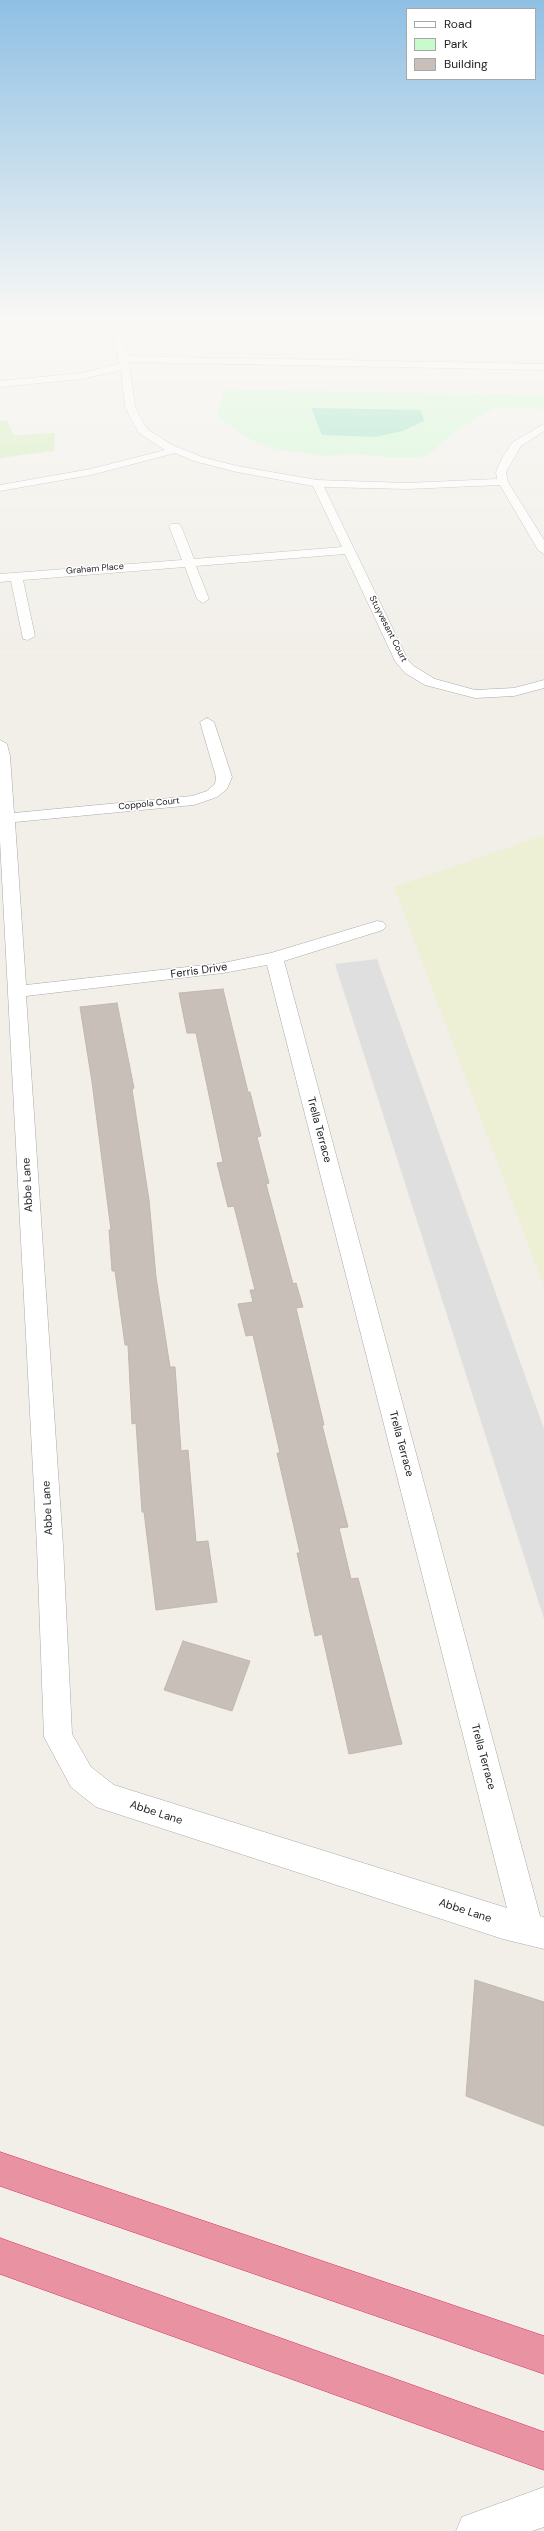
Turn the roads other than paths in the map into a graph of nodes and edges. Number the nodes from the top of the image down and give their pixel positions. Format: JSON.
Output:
{"nodes":[{"id":1,"x":157,"y":439,"type":"edge"},
{"id":2,"x":525,"y":439,"type":"edge"},
{"id":3,"x":176,"y":450,"type":"junction"},
{"id":4,"x":317,"y":482,"type":"junction"},
{"id":5,"x":503,"y":482,"type":"junction"},
{"id":6,"x":0,"y":488,"type":"edge"},
{"id":7,"x":175,"y":526,"type":"dead end"},
{"id":8,"x":348,"y":550,"type":"junction"},
{"id":9,"x":544,"y":550,"type":"edge"},
{"id":10,"x":190,"y":562,"type":"junction"},
{"id":11,"x":16,"y":575,"type":"junction"},
{"id":12,"x":0,"y":578,"type":"edge"},
{"id":13,"x":203,"y":599,"type":"dead end"},
{"id":14,"x":28,"y":636,"type":"dead end"},
{"id":15,"x":544,"y":684,"type":"edge"},
{"id":16,"x":207,"y":722,"type":"dead end"},
{"id":17,"x":0,"y":744,"type":"edge"},
{"id":18,"x":6,"y":818,"type":"junction"},
{"id":19,"x":377,"y":926,"type":"dead end"},
{"id":20,"x":274,"y":958,"type":"junction"},
{"id":21,"x":17,"y":992,"type":"junction"},
{"id":22,"x":536,"y":1931,"type":"edge"},
{"id":23,"x":0,"y":2169,"type":"edge"},
{"id":24,"x":0,"y":2256,"type":"edge"},
{"id":25,"x":544,"y":2355,"type":"edge"},
{"id":26,"x":544,"y":2451,"type":"edge"},
{"id":27,"x":536,"y":2510,"type":"edge"},
{"id":28,"x":476,"y":2531,"type":"edge"}],
"edges":[{"from":1,"to":3,"type":"street"},
{"from":2,"to":5,"type":"street"},
{"from":3,"to":4,"type":"street"},
{"from":3,"to":6,"type":"street"},
{"from":4,"to":5,"type":"street"},
{"from":4,"to":8,"type":"street","name":"Stuyvesant Court"},
{"from":5,"to":9,"type":"street"},
{"from":7,"to":10,"type":"street"},
{"from":8,"to":10,"type":"street","name":"Graham Place"},
{"from":8,"to":15,"type":"street","name":"Stuyvesant Court"},
{"from":10,"to":11,"type":"street","name":"Graham Place"},
{"from":10,"to":13,"type":"street"},
{"from":11,"to":12,"type":"street","name":"Graham Place"},
{"from":11,"to":14,"type":"street"},
{"from":16,"to":18,"type":"street","name":"Coppola Court"},
{"from":17,"to":18,"type":"street","name":"Abbe Lane"},
{"from":18,"to":21,"type":"street","name":"Abbe Lane"},
{"from":19,"to":20,"type":"street","name":"Ferris Drive"},
{"from":20,"to":21,"type":"street","name":"Ferris Drive"},
{"from":20,"to":22,"type":"street","name":"Trella Terrace"},
{"from":21,"to":22,"type":"street","name":"Abbe Lane"},
{"from":23,"to":25,"type":"highway"},
{"from":24,"to":26,"type":"highway"},
{"from":27,"to":28,"type":"street"}]}
